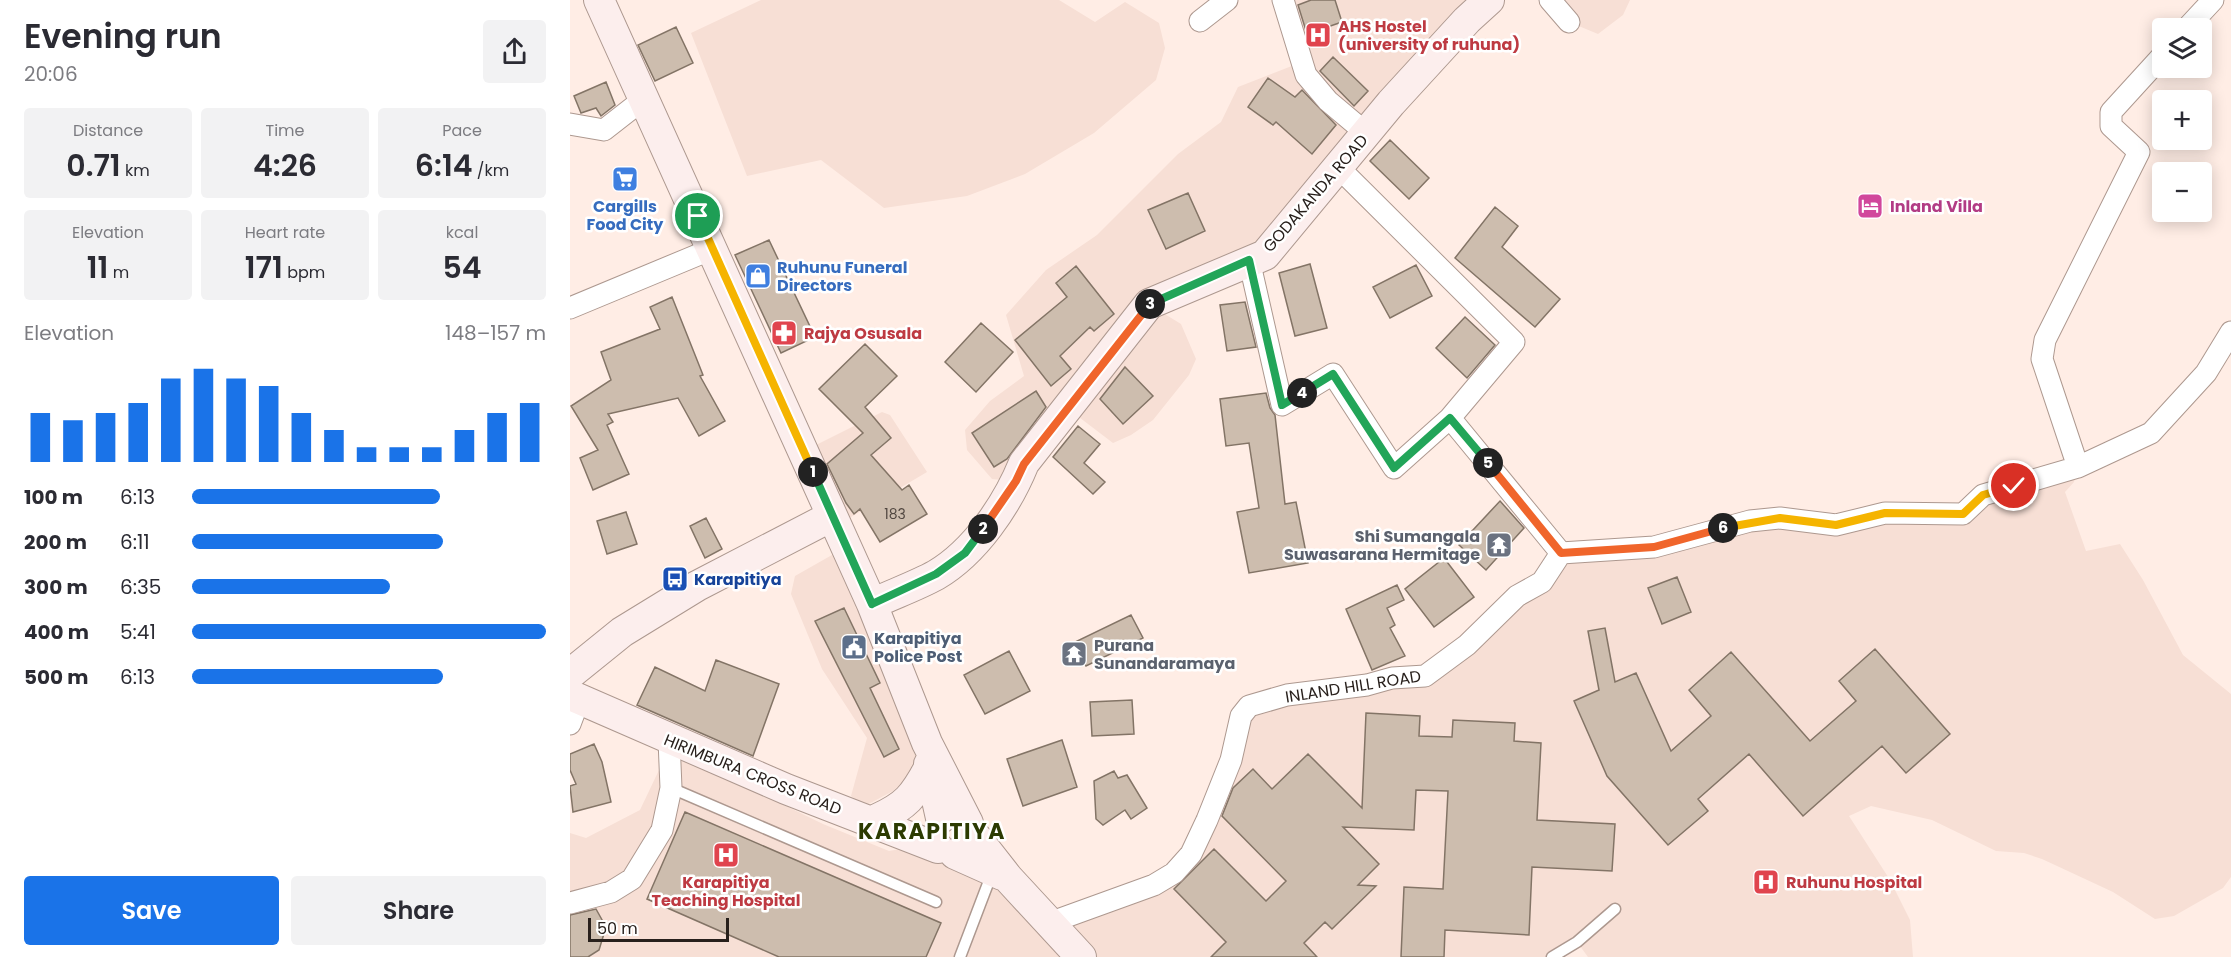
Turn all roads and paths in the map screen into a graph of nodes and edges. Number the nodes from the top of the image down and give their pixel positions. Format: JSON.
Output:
{"nodes":[{"id":1,"x":599,"y":0,"type":"edge"},
{"id":2,"x":1227,"y":0,"type":"edge"},
{"id":3,"x":1283,"y":0,"type":"edge"},
{"id":4,"x":1489,"y":0,"type":"edge"},
{"id":5,"x":1550,"y":0,"type":"edge"},
{"id":6,"x":2213,"y":0,"type":"edge"},
{"id":7,"x":2196,"y":18,"type":"edge"},
{"id":8,"x":1200,"y":21,"type":"dead end"},
{"id":9,"x":1569,"y":22,"type":"dead end"},
{"id":10,"x":2152,"y":67,"type":"edge"},
{"id":11,"x":645,"y":98,"type":"junction"},
{"id":12,"x":570,"y":124,"type":"edge"},
{"id":13,"x":1366,"y":134,"type":"junction"},
{"id":14,"x":1339,"y":168,"type":"junction"},
{"id":15,"x":712,"y":249,"type":"junction"},
{"id":16,"x":1249,"y":260,"type":"junction"},
{"id":17,"x":570,"y":308,"type":"edge"},
{"id":18,"x":2231,"y":332,"type":"edge"},
{"id":19,"x":1450,"y":418,"type":"junction"},
{"id":20,"x":2078,"y":467,"type":"junction"},
{"id":21,"x":832,"y":516,"type":"junction"},
{"id":22,"x":1561,"y":553,"type":"junction"},
{"id":23,"x":872,"y":604,"type":"junction"},
{"id":24,"x":572,"y":698,"type":"edge"},
{"id":25,"x":669,"y":740,"type":"junction"},
{"id":26,"x":928,"y":756,"type":"junction"},
{"id":27,"x":671,"y":788,"type":"junction"},
{"id":28,"x":869,"y":819,"type":"junction"},
{"id":29,"x":952,"y":833,"type":"junction"},
{"id":30,"x":1000,"y":874,"type":"junction"},
{"id":31,"x":936,"y":902,"type":"dead end"},
{"id":32,"x":570,"y":903,"type":"edge"},
{"id":33,"x":1615,"y":909,"type":"dead end"},
{"id":34,"x":1049,"y":923,"type":"junction"},
{"id":35,"x":960,"y":957,"type":"edge"},
{"id":36,"x":1081,"y":957,"type":"edge"},
{"id":37,"x":1552,"y":957,"type":"edge"}],
"edges":[{"from":1,"to":11,"type":"main road"},
{"from":2,"to":8,"type":"street"},
{"from":3,"to":13,"type":"street"},
{"from":4,"to":13,"type":"main road","name":"GODAKANDA ROAD"},
{"from":5,"to":9,"type":"street"},
{"from":6,"to":7,"type":"street"},
{"from":10,"to":20,"type":"street"},
{"from":11,"to":12,"type":"street"},
{"from":11,"to":15,"type":"main road"},
{"from":13,"to":14,"type":"main road","name":"GODAKANDA ROAD"},
{"from":14,"to":16,"type":"main road","name":"GODAKANDA ROAD"},
{"from":14,"to":19,"type":"street"},
{"from":15,"to":17,"type":"street"},
{"from":15,"to":21,"type":"main road"},
{"from":16,"to":19,"type":"street"},
{"from":16,"to":23,"type":"main road","name":"GODAKANDA ROAD"},
{"from":18,"to":20,"type":"street"},
{"from":19,"to":22,"type":"street"},
{"from":20,"to":22,"type":"street"},
{"from":21,"to":23,"type":"main road"},
{"from":21,"to":24,"type":"main road"},
{"from":22,"to":34,"type":"street","name":"INLAND HILL ROAD"},
{"from":23,"to":26,"type":"main road"},
{"from":24,"to":25,"type":"main road","name":"HIRIMBURA CROSS ROAD"},
{"from":25,"to":27,"type":"street"},
{"from":25,"to":28,"type":"main road","name":"HIRIMBURA CROSS ROAD"},
{"from":26,"to":28,"type":"main road"},
{"from":26,"to":29,"type":"main road"},
{"from":27,"to":31,"type":"lane"},
{"from":27,"to":32,"type":"street"},
{"from":28,"to":29,"type":"main road"},
{"from":29,"to":30,"type":"main road"},
{"from":30,"to":34,"type":"main road"},
{"from":30,"to":35,"type":"lane"},
{"from":33,"to":37,"type":"lane"},
{"from":34,"to":36,"type":"main road"}]}
